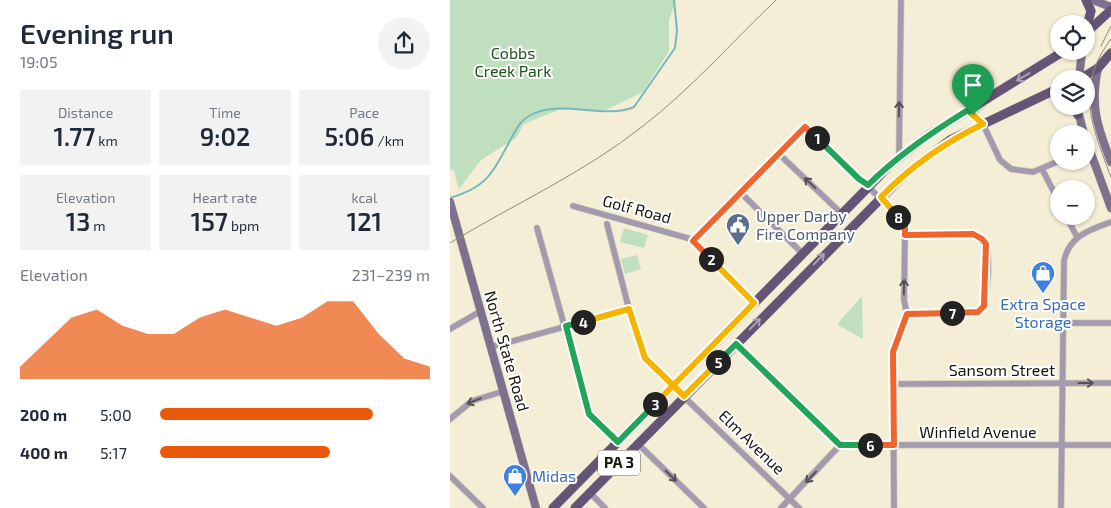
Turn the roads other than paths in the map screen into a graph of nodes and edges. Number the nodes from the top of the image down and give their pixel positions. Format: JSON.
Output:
{"nodes":[{"id":1,"x":900,"y":0,"type":"edge"},
{"id":2,"x":1086,"y":0,"type":"edge"},
{"id":3,"x":1093,"y":0,"type":"edge"},
{"id":4,"x":1111,"y":8,"type":"edge"},
{"id":5,"x":1090,"y":15,"type":"edge"},
{"id":6,"x":1095,"y":23,"type":"edge"},
{"id":7,"x":1111,"y":53,"type":"edge"},
{"id":8,"x":1050,"y":60,"type":"edge"},
{"id":9,"x":1098,"y":68,"type":"junction"},
{"id":10,"x":1095,"y":70,"type":"edge"},
{"id":11,"x":1049,"y":94,"type":"edge"},
{"id":12,"x":968,"y":110,"type":"junction"},
{"id":13,"x":983,"y":124,"type":"junction"},
{"id":14,"x":779,"y":154,"type":"junction"},
{"id":15,"x":898,"y":157,"type":"junction"},
{"id":16,"x":1111,"y":162,"type":"edge"},
{"id":17,"x":1050,"y":165,"type":"edge"},
{"id":18,"x":1095,"y":166,"type":"edge"},
{"id":19,"x":1042,"y":169,"type":"junction"},
{"id":20,"x":868,"y":185,"type":"junction"},
{"id":21,"x":1050,"y":185,"type":"edge"},
{"id":22,"x":740,"y":193,"type":"junction"},
{"id":23,"x":881,"y":197,"type":"junction"},
{"id":24,"x":451,"y":205,"type":"edge"},
{"id":25,"x":573,"y":206,"type":"dead end"},
{"id":26,"x":1111,"y":208,"type":"edge"},
{"id":27,"x":842,"y":213,"type":"junction"},
{"id":28,"x":1111,"y":222,"type":"edge"},
{"id":29,"x":607,"y":224,"type":"dead end"},
{"id":30,"x":1071,"y":225,"type":"edge"},
{"id":31,"x":537,"y":228,"type":"dead end"},
{"id":32,"x":905,"y":235,"type":"junction"},
{"id":33,"x":1077,"y":237,"type":"junction"},
{"id":34,"x":693,"y":241,"type":"junction"},
{"id":35,"x":802,"y":253,"type":"junction"},
{"id":36,"x":774,"y":282,"type":"junction"},
{"id":37,"x":785,"y":294,"type":"junction"},
{"id":38,"x":754,"y":303,"type":"junction"},
{"id":39,"x":629,"y":309,"type":"junction"},
{"id":40,"x":481,"y":311,"type":"junction"},
{"id":41,"x":907,"y":314,"type":"junction"},
{"id":42,"x":1063,"y":323,"type":"junction"},
{"id":43,"x":1111,"y":323,"type":"edge"},
{"id":44,"x":566,"y":326,"type":"junction"},
{"id":45,"x":450,"y":329,"type":"edge"},
{"id":46,"x":736,"y":344,"type":"junction"},
{"id":47,"x":491,"y":347,"type":"junction"},
{"id":48,"x":1061,"y":383,"type":"junction"},
{"id":49,"x":1111,"y":383,"type":"edge"},
{"id":50,"x":893,"y":384,"type":"junction"},
{"id":51,"x":673,"y":386,"type":"junction"},
{"id":52,"x":504,"y":392,"type":"junction"},
{"id":53,"x":684,"y":396,"type":"junction"},
{"id":54,"x":450,"y":419,"type":"edge"},
{"id":55,"x":618,"y":442,"type":"junction"},
{"id":56,"x":638,"y":444,"type":"junction"},
{"id":57,"x":840,"y":445,"type":"junction"},
{"id":58,"x":894,"y":445,"type":"junction"},
{"id":59,"x":1111,"y":445,"type":"edge"},
{"id":60,"x":1062,"y":446,"type":"junction"},
{"id":61,"x":450,"y":476,"type":"edge"},
{"id":62,"x":590,"y":493,"type":"junction"},
{"id":63,"x":790,"y":499,"type":"junction"},
{"id":64,"x":483,"y":508,"type":"edge"},
{"id":65,"x":536,"y":508,"type":"edge"},
{"id":66,"x":554,"y":508,"type":"edge"},
{"id":67,"x":575,"y":508,"type":"edge"},
{"id":68,"x":605,"y":508,"type":"edge"},
{"id":69,"x":704,"y":508,"type":"edge"},
{"id":70,"x":781,"y":508,"type":"edge"},
{"id":71,"x":799,"y":508,"type":"edge"},
{"id":72,"x":894,"y":508,"type":"edge"},
{"id":73,"x":1061,"y":508,"type":"edge"}],
"edges":[{"from":15,"to":1,"type":"street","one_way":true},
{"from":2,"to":5,"type":"main road"},
{"from":3,"to":4,"type":"main road"},
{"from":4,"to":6,"type":"main road"},
{"from":7,"to":9,"type":"main road"},
{"from":8,"to":12,"type":"main road","number":"PA 3","one_way":true},
{"from":9,"to":10,"type":"main road"},
{"from":9,"to":16,"type":"main road"},
{"from":11,"to":13,"type":"main road","number":"PA 3"},
{"from":12,"to":13,"type":"street"},
{"from":12,"to":15,"type":"main road","number":"PA 3"},
{"from":13,"to":19,"type":"street"},
{"from":13,"to":23,"type":"main road","number":"PA 3"},
{"from":14,"to":20,"type":"street"},
{"from":14,"to":22,"type":"street"},
{"from":27,"to":14,"type":"street","one_way":true},
{"from":15,"to":20,"type":"main road","number":"PA 3"},
{"from":17,"to":19,"type":"street"},
{"from":18,"to":26,"type":"main road"},
{"from":19,"to":21,"type":"street"},
{"from":20,"to":23,"type":"street"},
{"from":20,"to":27,"type":"main road","number":"PA 3"},
{"from":22,"to":34,"type":"street"},
{"from":22,"to":35,"type":"street"},
{"from":23,"to":32,"type":"street"},
{"from":37,"to":23,"type":"main road","number":"PA 3","one_way":true},
{"from":24,"to":40,"type":"main road","name":"North State Road"},
{"from":25,"to":34,"type":"street","name":"Golf Road"},
{"from":27,"to":35,"type":"main road","number":"PA 3"},
{"from":28,"to":33,"type":"street"},
{"from":29,"to":39,"type":"street","name":"Golf Road"},
{"from":30,"to":33,"type":"street"},
{"from":31,"to":44,"type":"street"},
{"from":41,"to":32,"type":"street","one_way":true},
{"from":32,"to":41,"type":"street"},
{"from":33,"to":42,"type":"street"},
{"from":34,"to":38,"type":"street"},
{"from":35,"to":36,"type":"main road","number":"PA 3"},
{"from":36,"to":37,"type":"main road"},
{"from":36,"to":38,"type":"main road","number":"PA 3"},
{"from":46,"to":37,"type":"main road","number":"PA 3","one_way":true},
{"from":38,"to":51,"type":"main road","number":"PA 3"},
{"from":39,"to":44,"type":"street"},
{"from":39,"to":51,"type":"street","name":"Golf Road"},
{"from":40,"to":45,"type":"street"},
{"from":40,"to":47,"type":"main road","name":"North State Road"},
{"from":41,"to":50,"type":"street"},
{"from":42,"to":43,"type":"street"},
{"from":42,"to":48,"type":"street"},
{"from":44,"to":47,"type":"street"},
{"from":44,"to":55,"type":"street"},
{"from":46,"to":53,"type":"main road","number":"PA 3"},
{"from":46,"to":57,"type":"street"},
{"from":47,"to":52,"type":"main road","name":"North State Road"},
{"from":48,"to":49,"type":"street","name":"Sansom Street","one_way":true},
{"from":48,"to":50,"type":"street","name":"Sansom Street"},
{"from":48,"to":60,"type":"street"},
{"from":50,"to":58,"type":"street"},
{"from":51,"to":53,"type":"street","name":"Golf Road"},
{"from":51,"to":55,"type":"main road","number":"PA 3"},
{"from":52,"to":54,"type":"street","one_way":true},
{"from":52,"to":65,"type":"main road","name":"North State Road"},
{"from":53,"to":56,"type":"main road","number":"PA 3"},
{"from":53,"to":63,"type":"street","name":"Elm Avenue"},
{"from":55,"to":66,"type":"main road","number":"PA 3"},
{"from":56,"to":62,"type":"main road","number":"PA 3"},
{"from":56,"to":69,"type":"street","one_way":true},
{"from":57,"to":58,"type":"street","name":"Winfield Avenue"},
{"from":57,"to":63,"type":"street","one_way":true},
{"from":58,"to":60,"type":"street","name":"Winfield Avenue"},
{"from":58,"to":72,"type":"street"},
{"from":59,"to":60,"type":"street","name":"Winfield Avenue"},
{"from":60,"to":73,"type":"street"},
{"from":61,"to":64,"type":"street"},
{"from":62,"to":67,"type":"main road","number":"PA 3"},
{"from":62,"to":68,"type":"street"},
{"from":63,"to":70,"type":"street"},
{"from":63,"to":71,"type":"street","name":"Elm Avenue"}]}
